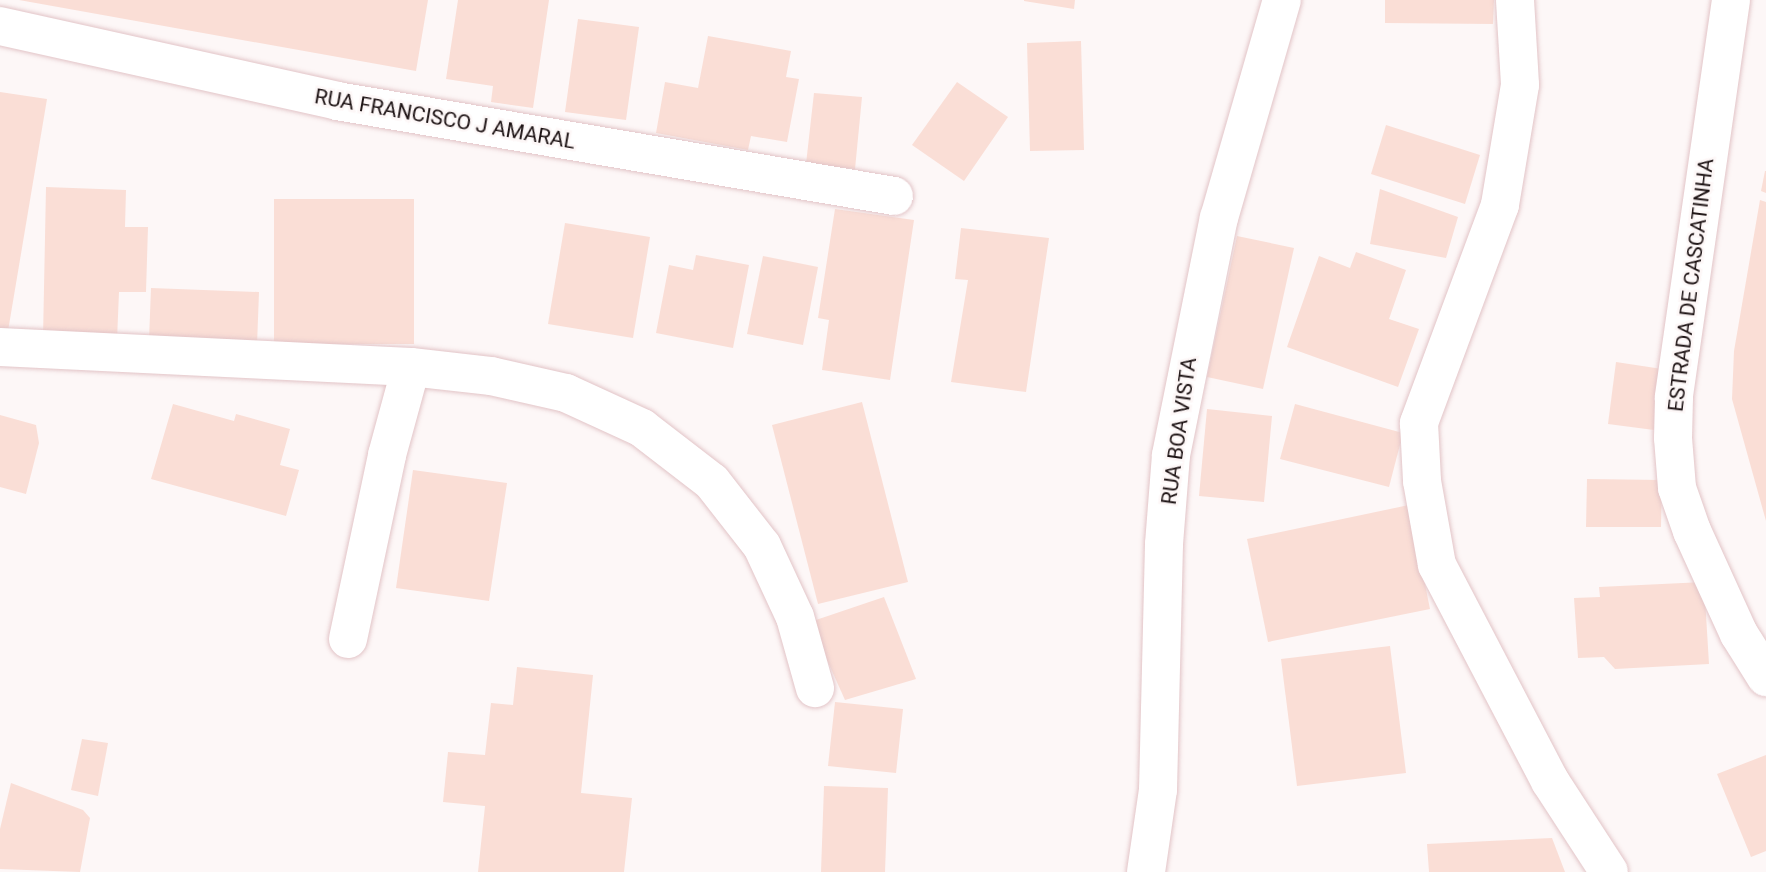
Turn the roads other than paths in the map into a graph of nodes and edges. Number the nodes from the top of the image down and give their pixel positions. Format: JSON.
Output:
{"nodes":[{"id":1,"x":1282,"y":0,"type":"edge"},
{"id":2,"x":1515,"y":0,"type":"edge"},
{"id":3,"x":1731,"y":0,"type":"edge"},
{"id":4,"x":0,"y":26,"type":"edge"},
{"id":5,"x":894,"y":195,"type":"dead end"},
{"id":6,"x":0,"y":347,"type":"edge"},
{"id":7,"x":411,"y":367,"type":"junction"},
{"id":8,"x":348,"y":639,"type":"dead end"},
{"id":9,"x":1766,"y":677,"type":"edge"},
{"id":10,"x":815,"y":688,"type":"dead end"},
{"id":11,"x":1146,"y":872,"type":"edge"},
{"id":12,"x":1609,"y":872,"type":"edge"}],
"edges":[{"from":1,"to":11,"type":"street","name":"RUA BOA VISTA"},
{"from":2,"to":12,"type":"street"},
{"from":3,"to":9,"type":"street","name":"ESTRADA DE CASCATINHA"},
{"from":4,"to":5,"type":"street","name":"RUA FRANCISCO J AMARAL"},
{"from":6,"to":7,"type":"street"},
{"from":7,"to":8,"type":"street"},
{"from":7,"to":10,"type":"street"}]}
